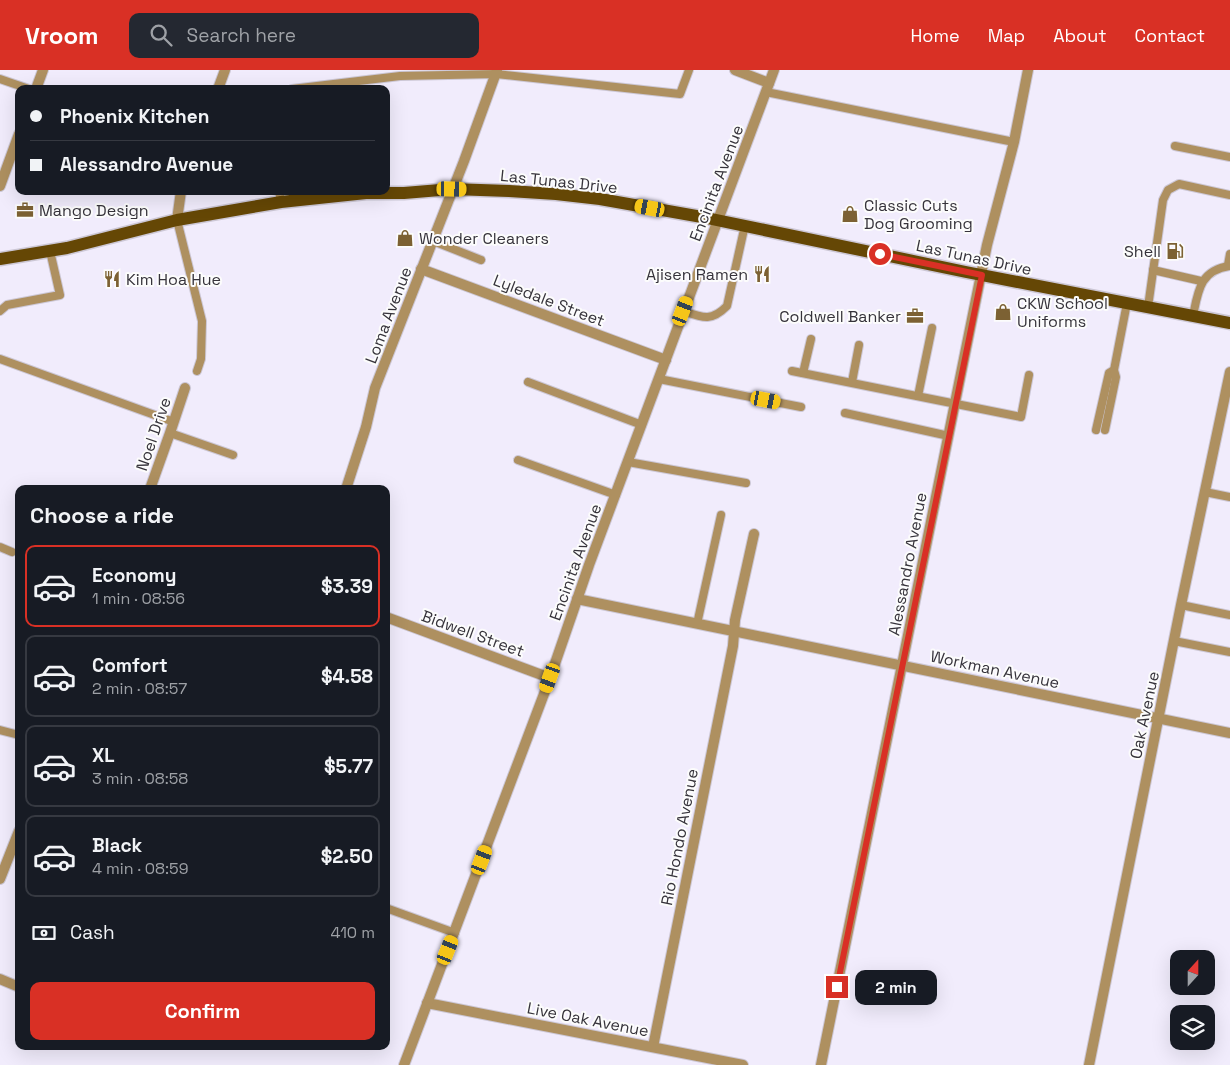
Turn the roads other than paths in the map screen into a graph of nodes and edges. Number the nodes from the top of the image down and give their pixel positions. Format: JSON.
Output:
{"nodes":[{"id":1,"x":43,"y":70,"type":"edge"},
{"id":2,"x":225,"y":70,"type":"edge"},
{"id":3,"x":689,"y":70,"type":"edge"},
{"id":4,"x":735,"y":70,"type":"edge"},
{"id":5,"x":774,"y":70,"type":"edge"},
{"id":6,"x":1028,"y":70,"type":"edge"},
{"id":7,"x":496,"y":72,"type":"edge"},
{"id":8,"x":0,"y":78,"type":"edge"},
{"id":9,"x":18,"y":85,"type":"edge"},
{"id":10,"x":37,"y":85,"type":"edge"},
{"id":11,"x":219,"y":85,"type":"edge"},
{"id":12,"x":321,"y":85,"type":"edge"},
{"id":13,"x":768,"y":88,"type":"junction"},
{"id":14,"x":1014,"y":142,"type":"junction"},
{"id":15,"x":15,"y":145,"type":"edge"},
{"id":16,"x":1175,"y":146,"type":"dead end"},
{"id":17,"x":1230,"y":157,"type":"edge"},
{"id":18,"x":0,"y":186,"type":"edge"},
{"id":19,"x":452,"y":189,"type":"junction"},
{"id":20,"x":390,"y":193,"type":"edge"},
{"id":21,"x":180,"y":195,"type":"edge"},
{"id":22,"x":309,"y":195,"type":"edge"},
{"id":23,"x":1230,"y":195,"type":"edge"},
{"id":24,"x":280,"y":196,"type":"edge"},
{"id":25,"x":177,"y":220,"type":"junction"},
{"id":26,"x":718,"y":220,"type":"junction"},
{"id":27,"x":745,"y":225,"type":"junction"},
{"id":28,"x":433,"y":241,"type":"junction"},
{"id":29,"x":50,"y":250,"type":"junction"},
{"id":30,"x":1230,"y":254,"type":"edge"},
{"id":31,"x":0,"y":259,"type":"edge"},
{"id":32,"x":481,"y":260,"type":"dead end"},
{"id":33,"x":1229,"y":265,"type":"edge"},
{"id":34,"x":421,"y":269,"type":"junction"},
{"id":35,"x":1153,"y":270,"type":"junction"},
{"id":36,"x":982,"y":275,"type":"junction"},
{"id":37,"x":1201,"y":281,"type":"junction"},
{"id":38,"x":1127,"y":303,"type":"junction"},
{"id":39,"x":1148,"y":307,"type":"junction"},
{"id":40,"x":0,"y":311,"type":"edge"},
{"id":41,"x":683,"y":311,"type":"junction"},
{"id":42,"x":1193,"y":316,"type":"junction"},
{"id":43,"x":1230,"y":323,"type":"edge"},
{"id":44,"x":932,"y":328,"type":"dead end"},
{"id":45,"x":811,"y":339,"type":"dead end"},
{"id":46,"x":859,"y":345,"type":"dead end"},
{"id":47,"x":0,"y":359,"type":"edge"},
{"id":48,"x":666,"y":360,"type":"junction"},
{"id":49,"x":197,"y":371,"type":"dead end"},
{"id":50,"x":792,"y":371,"type":"dead end"},
{"id":51,"x":1230,"y":372,"type":"edge"},
{"id":52,"x":803,"y":373,"type":"junction"},
{"id":53,"x":1029,"y":375,"type":"dead end"},
{"id":54,"x":659,"y":378,"type":"junction"},
{"id":55,"x":528,"y":382,"type":"dead end"},
{"id":56,"x":852,"y":382,"type":"junction"},
{"id":57,"x":185,"y":388,"type":"dead end"},
{"id":58,"x":918,"y":396,"type":"junction"},
{"id":59,"x":956,"y":404,"type":"junction"},
{"id":60,"x":801,"y":407,"type":"dead end"},
{"id":61,"x":845,"y":413,"type":"dead end"},
{"id":62,"x":174,"y":422,"type":"junction"},
{"id":63,"x":642,"y":426,"type":"junction"},
{"id":64,"x":1100,"y":430,"type":"dead end"},
{"id":65,"x":170,"y":433,"type":"junction"},
{"id":66,"x":949,"y":436,"type":"junction"},
{"id":67,"x":233,"y":455,"type":"dead end"},
{"id":68,"x":518,"y":460,"type":"dead end"},
{"id":69,"x":628,"y":462,"type":"junction"},
{"id":70,"x":746,"y":484,"type":"dead end"},
{"id":71,"x":151,"y":485,"type":"edge"},
{"id":72,"x":347,"y":485,"type":"edge"},
{"id":73,"x":1206,"y":492,"type":"junction"},
{"id":74,"x":616,"y":495,"type":"junction"},
{"id":75,"x":1230,"y":497,"type":"edge"},
{"id":76,"x":721,"y":515,"type":"dead end"},
{"id":77,"x":754,"y":534,"type":"dead end"},
{"id":78,"x":0,"y":547,"type":"edge"},
{"id":79,"x":12,"y":552,"type":"dead end"},
{"id":80,"x":577,"y":599,"type":"junction"},
{"id":81,"x":1181,"y":605,"type":"junction"},
{"id":82,"x":1230,"y":615,"type":"edge"},
{"id":83,"x":390,"y":618,"type":"edge"},
{"id":84,"x":697,"y":624,"type":"junction"},
{"id":85,"x":735,"y":632,"type":"junction"},
{"id":86,"x":1174,"y":641,"type":"junction"},
{"id":87,"x":1230,"y":652,"type":"edge"},
{"id":88,"x":902,"y":666,"type":"junction"},
{"id":89,"x":550,"y":678,"type":"junction"},
{"id":90,"x":1159,"y":719,"type":"junction"},
{"id":91,"x":0,"y":730,"type":"edge"},
{"id":92,"x":1230,"y":734,"type":"edge"},
{"id":93,"x":15,"y":735,"type":"edge"},
{"id":94,"x":15,"y":841,"type":"edge"},
{"id":95,"x":0,"y":879,"type":"edge"},
{"id":96,"x":390,"y":909,"type":"edge"},
{"id":97,"x":455,"y":933,"type":"junction"},
{"id":98,"x":0,"y":979,"type":"edge"},
{"id":99,"x":15,"y":985,"type":"edge"},
{"id":100,"x":427,"y":1003,"type":"junction"},
{"id":101,"x":652,"y":1047,"type":"junction"},
{"id":102,"x":404,"y":1065,"type":"edge"},
{"id":103,"x":743,"y":1065,"type":"edge"},
{"id":104,"x":821,"y":1065,"type":"edge"},
{"id":105,"x":1089,"y":1065,"type":"edge"}],
"edges":[{"from":1,"to":10,"type":"street"},
{"from":2,"to":11,"type":"street"},
{"from":3,"to":7,"type":"lane"},
{"from":4,"to":13,"type":"street"},
{"from":5,"to":13,"type":"street","name":"Encinita Avenue"},
{"from":6,"to":14,"type":"street","name":"Alessandro Avenue"},
{"from":7,"to":12,"type":"lane"},
{"from":7,"to":19,"type":"street","name":"Loma Avenue"},
{"from":8,"to":9,"type":"lane"},
{"from":13,"to":14,"type":"lane"},
{"from":13,"to":26,"type":"street","name":"Encinita Avenue"},
{"from":14,"to":36,"type":"street","name":"Alessandro Avenue"},
{"from":15,"to":18,"type":"street"},
{"from":16,"to":17,"type":"lane"},
{"from":19,"to":20,"type":"main road","name":"Las Tunas Drive"},
{"from":19,"to":26,"type":"main road","name":"Las Tunas Drive"},
{"from":19,"to":28,"type":"street","name":"Loma Avenue"},
{"from":21,"to":25,"type":"street"},
{"from":22,"to":24,"type":"main road","name":"Las Tunas Drive"},
{"from":23,"to":35,"type":"lane"},
{"from":24,"to":25,"type":"main road","name":"Las Tunas Drive"},
{"from":25,"to":29,"type":"main road","name":"Las Tunas Drive"},
{"from":25,"to":49,"type":"lane"},
{"from":26,"to":27,"type":"main road","name":"Las Tunas Drive"},
{"from":26,"to":41,"type":"street","name":"Encinita Avenue"},
{"from":27,"to":36,"type":"main road","name":"Las Tunas Drive"},
{"from":27,"to":41,"type":"lane"},
{"from":28,"to":32,"type":"lane"},
{"from":28,"to":34,"type":"street","name":"Loma Avenue"},
{"from":29,"to":31,"type":"main road","name":"Las Tunas Drive"},
{"from":29,"to":40,"type":"lane"},
{"from":30,"to":33,"type":"lane"},
{"from":33,"to":37,"type":"lane"},
{"from":34,"to":48,"type":"street","name":"Lyledale Street"},
{"from":34,"to":72,"type":"street","name":"Loma Avenue"},
{"from":35,"to":37,"type":"lane"},
{"from":35,"to":39,"type":"lane"},
{"from":36,"to":38,"type":"main road","name":"Las Tunas Drive"},
{"from":36,"to":59,"type":"street","name":"Alessandro Avenue"},
{"from":37,"to":42,"type":"lane"},
{"from":38,"to":39,"type":"main road","name":"Las Tunas Drive"},
{"from":38,"to":64,"type":"lane"},
{"from":39,"to":42,"type":"main road","name":"Las Tunas Drive"},
{"from":41,"to":48,"type":"street","name":"Encinita Avenue"},
{"from":42,"to":43,"type":"main road","name":"Las Tunas Drive"},
{"from":44,"to":58,"type":"lane"},
{"from":45,"to":52,"type":"lane"},
{"from":46,"to":56,"type":"lane"},
{"from":47,"to":62,"type":"lane"},
{"from":48,"to":54,"type":"street","name":"Encinita Avenue"},
{"from":50,"to":52,"type":"lane"},
{"from":51,"to":73,"type":"street","name":"Oak Avenue"},
{"from":52,"to":56,"type":"lane"},
{"from":53,"to":59,"type":"lane"},
{"from":54,"to":60,"type":"lane"},
{"from":54,"to":63,"type":"street","name":"Encinita Avenue"},
{"from":55,"to":63,"type":"lane"},
{"from":56,"to":58,"type":"lane"},
{"from":57,"to":62,"type":"street","name":"Noel Drive"},
{"from":58,"to":59,"type":"lane"},
{"from":59,"to":66,"type":"street","name":"Alessandro Avenue"},
{"from":61,"to":66,"type":"lane"},
{"from":62,"to":65,"type":"street","name":"Noel Drive"},
{"from":63,"to":69,"type":"street","name":"Encinita Avenue"},
{"from":65,"to":67,"type":"lane"},
{"from":65,"to":71,"type":"street","name":"Noel Drive"},
{"from":66,"to":88,"type":"street","name":"Alessandro Avenue"},
{"from":68,"to":74,"type":"lane"},
{"from":69,"to":70,"type":"lane"},
{"from":69,"to":74,"type":"street","name":"Encinita Avenue"},
{"from":73,"to":75,"type":"lane"},
{"from":73,"to":81,"type":"street","name":"Oak Avenue"},
{"from":74,"to":80,"type":"street","name":"Encinita Avenue"},
{"from":76,"to":84,"type":"lane"},
{"from":77,"to":85,"type":"street","name":"Rio Hondo Avenue"},
{"from":78,"to":79,"type":"lane"},
{"from":80,"to":84,"type":"street","name":"Workman Avenue"},
{"from":80,"to":89,"type":"street","name":"Encinita Avenue"},
{"from":81,"to":82,"type":"lane"},
{"from":81,"to":86,"type":"street","name":"Oak Avenue"},
{"from":83,"to":89,"type":"street","name":"Bidwell Street"},
{"from":84,"to":85,"type":"street","name":"Workman Avenue"},
{"from":85,"to":88,"type":"street","name":"Workman Avenue"},
{"from":85,"to":101,"type":"street","name":"Rio Hondo Avenue"},
{"from":86,"to":87,"type":"lane"},
{"from":86,"to":90,"type":"street","name":"Oak Avenue"},
{"from":88,"to":90,"type":"street","name":"Workman Avenue"},
{"from":88,"to":104,"type":"street","name":"Alessandro Avenue"},
{"from":89,"to":97,"type":"street","name":"Encinita Avenue"},
{"from":90,"to":92,"type":"street","name":"Workman Avenue"},
{"from":90,"to":105,"type":"street","name":"Oak Avenue"},
{"from":91,"to":93,"type":"lane"},
{"from":94,"to":95,"type":"street"},
{"from":96,"to":97,"type":"lane"},
{"from":97,"to":100,"type":"street","name":"Encinita Avenue"},
{"from":98,"to":99,"type":"street"},
{"from":100,"to":101,"type":"street","name":"Live Oak Avenue"},
{"from":100,"to":102,"type":"street","name":"Encinita Avenue"},
{"from":101,"to":103,"type":"street","name":"Live Oak Avenue"}]}
